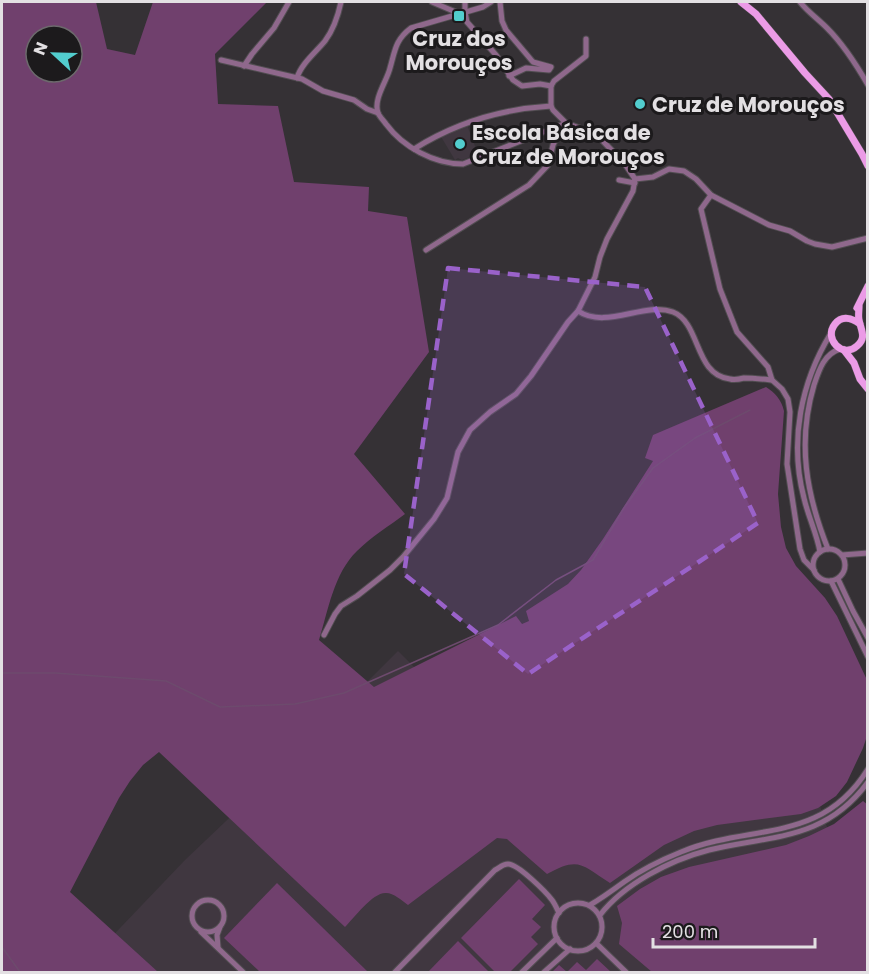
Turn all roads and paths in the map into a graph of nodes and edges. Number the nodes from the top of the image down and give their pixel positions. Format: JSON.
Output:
{"nodes":[{"id":1,"x":289,"y":2,"type":"edge"},
{"id":2,"x":341,"y":2,"type":"edge"},
{"id":3,"x":432,"y":2,"type":"edge"},
{"id":4,"x":465,"y":2,"type":"edge"},
{"id":5,"x":491,"y":2,"type":"edge"},
{"id":6,"x":500,"y":2,"type":"edge"},
{"id":7,"x":741,"y":2,"type":"edge"},
{"id":8,"x":800,"y":2,"type":"edge"},
{"id":9,"x":462,"y":13,"type":"junction"},
{"id":10,"x":586,"y":39,"type":"dead end"},
{"id":11,"x":221,"y":60,"type":"dead end"},
{"id":12,"x":244,"y":66,"type":"junction"},
{"id":13,"x":509,"y":76,"type":"junction"},
{"id":14,"x":297,"y":78,"type":"junction"},
{"id":15,"x":867,"y":85,"type":"edge"},
{"id":16,"x":551,"y":86,"type":"junction"},
{"id":17,"x":551,"y":106,"type":"junction"},
{"id":18,"x":378,"y":113,"type":"junction"},
{"id":19,"x":569,"y":125,"type":"junction"},
{"id":20,"x":414,"y":149,"type":"junction"},
{"id":21,"x":867,"y":166,"type":"edge"},
{"id":22,"x":619,"y":180,"type":"dead end"},
{"id":23,"x":635,"y":181,"type":"junction"},
{"id":24,"x":711,"y":195,"type":"junction"},
{"id":25,"x":867,"y":238,"type":"edge"},
{"id":26,"x":426,"y":250,"type":"dead end"},
{"id":27,"x":867,"y":286,"type":"edge"},
{"id":28,"x":859,"y":306,"type":"junction"},
{"id":29,"x":578,"y":311,"type":"junction"},
{"id":30,"x":847,"y":318,"type":"junction"},
{"id":31,"x":860,"y":324,"type":"junction"},
{"id":32,"x":831,"y":333,"type":"junction"},
{"id":33,"x":858,"y":346,"type":"junction"},
{"id":34,"x":842,"y":350,"type":"junction"},
{"id":35,"x":854,"y":363,"type":"junction"},
{"id":36,"x":772,"y":380,"type":"junction"},
{"id":37,"x":867,"y":388,"type":"edge"},
{"id":38,"x":828,"y":549,"type":"junction"},
{"id":39,"x":820,"y":552,"type":"junction"},
{"id":40,"x":867,"y":553,"type":"edge"},
{"id":41,"x":856,"y":554,"type":"junction"},
{"id":42,"x":802,"y":555,"type":"junction"},
{"id":43,"x":842,"y":555,"type":"junction"},
{"id":44,"x":815,"y":557,"type":"junction"},
{"id":45,"x":846,"y":563,"type":"junction"},
{"id":46,"x":814,"y":570,"type":"junction"},
{"id":47,"x":838,"y":579,"type":"junction"},
{"id":48,"x":831,"y":581,"type":"junction"},
{"id":49,"x":324,"y":635,"type":"dead end"},
{"id":50,"x":867,"y":638,"type":"edge"},
{"id":51,"x":867,"y":657,"type":"edge"},
{"id":52,"x":867,"y":769,"type":"edge"},
{"id":53,"x":867,"y":782,"type":"edge"},
{"id":54,"x":552,"y":899,"type":"junction"},
{"id":55,"x":590,"y":905,"type":"junction"},
{"id":56,"x":566,"y":906,"type":"junction"},
{"id":57,"x":559,"y":913,"type":"junction"},
{"id":58,"x":600,"y":915,"type":"junction"},
{"id":59,"x":221,"y":927,"type":"junction"},
{"id":60,"x":199,"y":930,"type":"junction"},
{"id":61,"x":557,"y":938,"type":"junction"},
{"id":62,"x":596,"y":943,"type":"junction"},
{"id":63,"x":219,"y":949,"type":"junction"},
{"id":64,"x":570,"y":949,"type":"junction"},
{"id":65,"x":243,"y":972,"type":"edge"},
{"id":66,"x":395,"y":972,"type":"edge"},
{"id":67,"x":522,"y":972,"type":"edge"},
{"id":68,"x":544,"y":972,"type":"edge"},
{"id":69,"x":626,"y":972,"type":"edge"}],
"edges":[{"from":1,"to":12,"type":"street"},
{"from":2,"to":14,"type":"street"},
{"from":3,"to":9,"type":"street"},
{"from":4,"to":9,"type":"street"},
{"from":5,"to":9,"type":"street"},
{"from":6,"to":13,"type":"street"},
{"from":7,"to":21,"type":"main road"},
{"from":8,"to":15,"type":"street"},
{"from":9,"to":13,"type":"street"},
{"from":9,"to":18,"type":"street"},
{"from":10,"to":16,"type":"street"},
{"from":11,"to":12,"type":"street"},
{"from":12,"to":14,"type":"street"},
{"from":13,"to":16,"type":"street"},
{"from":14,"to":18,"type":"street"},
{"from":16,"to":17,"type":"street"},
{"from":17,"to":19,"type":"street"},
{"from":17,"to":20,"type":"street"},
{"from":18,"to":20,"type":"street"},
{"from":19,"to":20,"type":"street"},
{"from":19,"to":23,"type":"street"},
{"from":19,"to":26,"type":"street"},
{"from":22,"to":23,"type":"street"},
{"from":23,"to":24,"type":"street"},
{"from":23,"to":29,"type":"street"},
{"from":24,"to":25,"type":"street"},
{"from":24,"to":36,"type":"street"},
{"from":27,"to":28,"type":"main road"},
{"from":28,"to":30,"type":"main road"},
{"from":28,"to":31,"type":"main road"},
{"from":29,"to":36,"type":"street"},
{"from":29,"to":49,"type":"street"},
{"from":30,"to":31,"type":"main road"},
{"from":30,"to":32,"type":"main road"},
{"from":31,"to":33,"type":"main road"},
{"from":32,"to":34,"type":"main road"},
{"from":32,"to":39,"type":"street"},
{"from":33,"to":34,"type":"main road"},
{"from":33,"to":35,"type":"main road"},
{"from":34,"to":35,"type":"main road"},
{"from":34,"to":38,"type":"street"},
{"from":35,"to":37,"type":"main road"},
{"from":36,"to":42,"type":"street"},
{"from":38,"to":39,"type":"street"},
{"from":38,"to":43,"type":"street"},
{"from":39,"to":44,"type":"street"},
{"from":40,"to":41,"type":"street"},
{"from":41,"to":43,"type":"street"},
{"from":41,"to":45,"type":"street"},
{"from":42,"to":44,"type":"street"},
{"from":42,"to":46,"type":"street"},
{"from":43,"to":45,"type":"street"},
{"from":44,"to":46,"type":"street"},
{"from":45,"to":47,"type":"street"},
{"from":46,"to":48,"type":"street"},
{"from":47,"to":48,"type":"street"},
{"from":47,"to":50,"type":"street"},
{"from":48,"to":51,"type":"street"},
{"from":52,"to":55,"type":"street"},
{"from":53,"to":58,"type":"street"},
{"from":54,"to":56,"type":"street"},
{"from":54,"to":57,"type":"street"},
{"from":54,"to":66,"type":"street"},
{"from":55,"to":56,"type":"street"},
{"from":55,"to":58,"type":"street"},
{"from":56,"to":57,"type":"street"},
{"from":57,"to":61,"type":"street"},
{"from":58,"to":62,"type":"street"},
{"from":59,"to":60,"type":"street"},
{"from":59,"to":60,"type":"street"},
{"from":59,"to":63,"type":"street"},
{"from":60,"to":63,"type":"street"},
{"from":61,"to":64,"type":"street"},
{"from":61,"to":67,"type":"street"},
{"from":62,"to":64,"type":"street"},
{"from":62,"to":69,"type":"street"},
{"from":63,"to":65,"type":"street"},
{"from":64,"to":68,"type":"street"}]}
